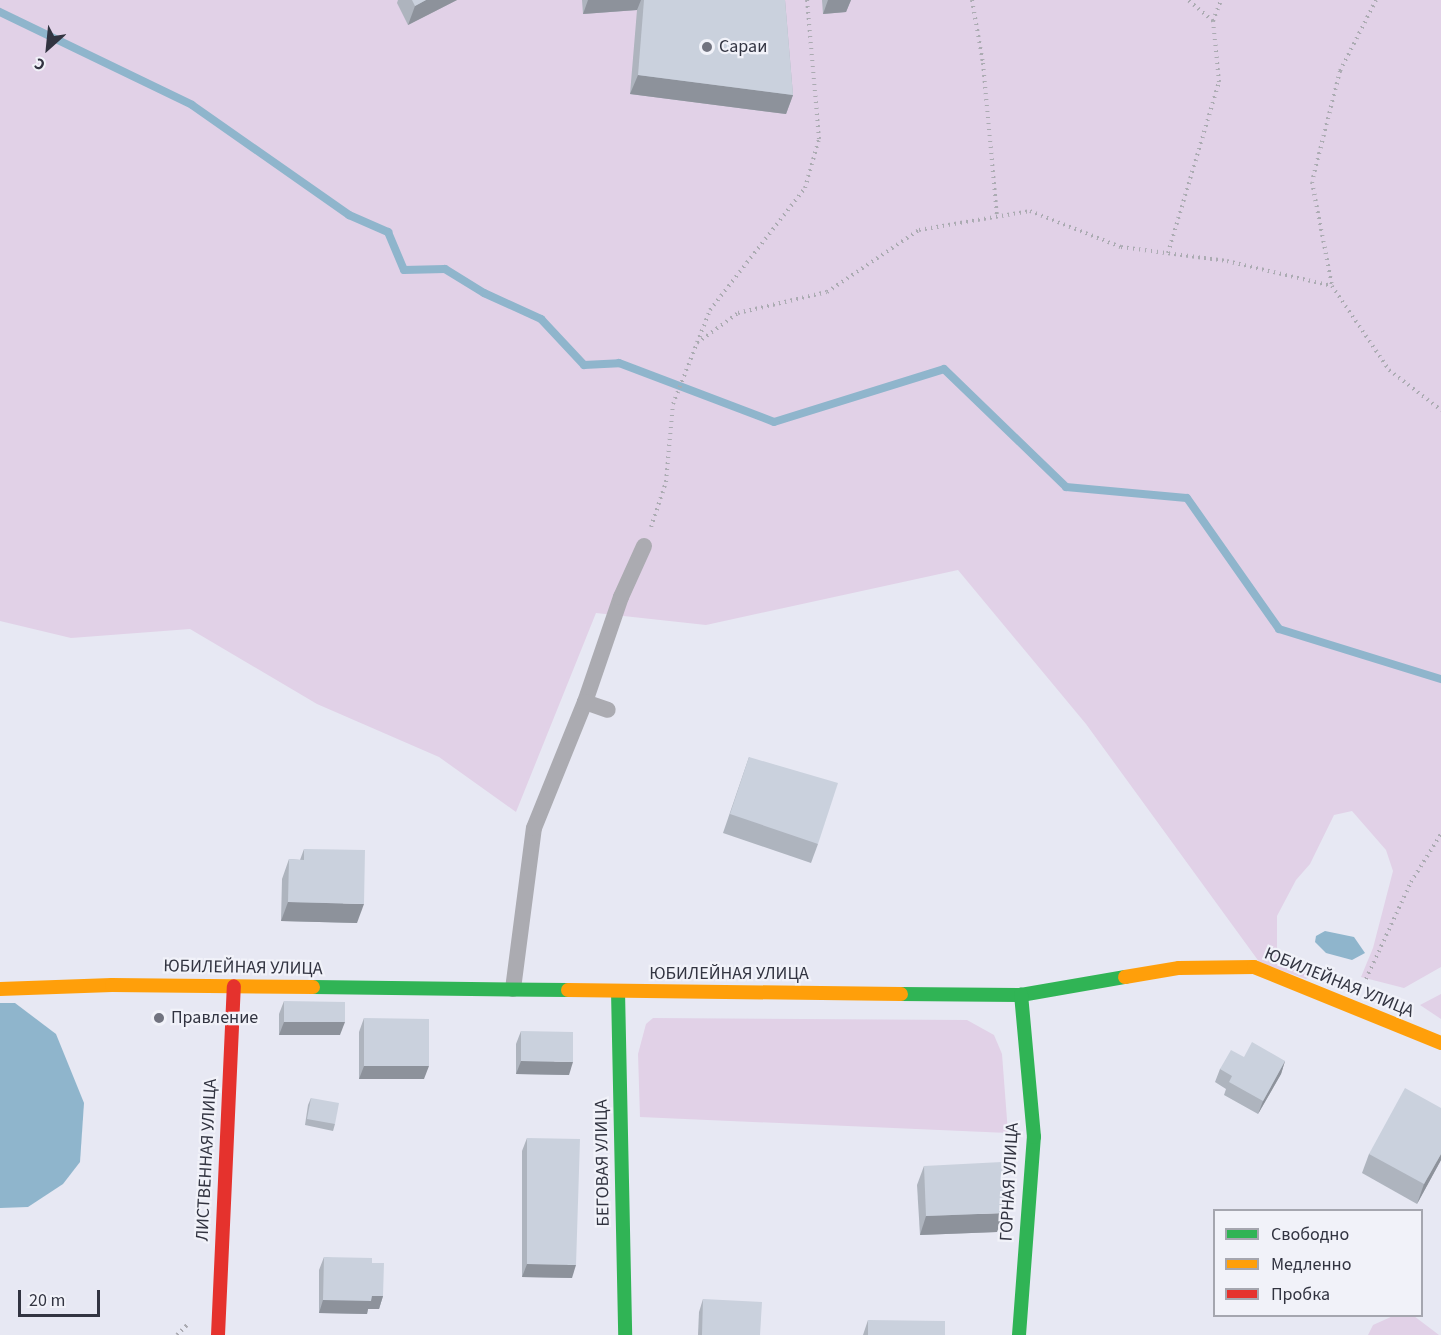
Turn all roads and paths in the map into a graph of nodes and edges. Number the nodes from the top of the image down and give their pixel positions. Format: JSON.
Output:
{"nodes":[{"id":1,"x":807,"y":0,"type":"edge"},
{"id":2,"x":972,"y":0,"type":"edge"},
{"id":3,"x":1188,"y":0,"type":"edge"},
{"id":4,"x":1221,"y":0,"type":"edge"},
{"id":5,"x":1376,"y":0,"type":"edge"},
{"id":6,"x":1213,"y":21,"type":"junction"},
{"id":7,"x":997,"y":217,"type":"junction"},
{"id":8,"x":1168,"y":253,"type":"junction"},
{"id":9,"x":1332,"y":286,"type":"junction"},
{"id":10,"x":697,"y":343,"type":"junction"},
{"id":11,"x":1441,"y":410,"type":"edge"},
{"id":12,"x":644,"y":546,"type":"joint"},
{"id":13,"x":585,"y":702,"type":"junction"},
{"id":14,"x":608,"y":710,"type":"dead end"},
{"id":15,"x":1441,"y":834,"type":"edge"},
{"id":16,"x":234,"y":986,"type":"junction"},
{"id":17,"x":0,"y":989,"type":"edge"},
{"id":18,"x":513,"y":989,"type":"junction"},
{"id":19,"x":618,"y":991,"type":"junction"},
{"id":20,"x":1021,"y":995,"type":"junction"},
{"id":21,"x":1352,"y":1007,"type":"junction"},
{"id":22,"x":1441,"y":1043,"type":"edge"},
{"id":23,"x":218,"y":1335,"type":"edge"},
{"id":24,"x":625,"y":1335,"type":"edge"},
{"id":25,"x":1019,"y":1335,"type":"edge"}],
"edges":[{"from":1,"to":10,"type":"path"},
{"from":2,"to":7,"type":"path"},
{"from":3,"to":6,"type":"path"},
{"from":4,"to":6,"type":"path"},
{"from":5,"to":9,"type":"path"},
{"from":6,"to":8,"type":"path"},
{"from":7,"to":8,"type":"path"},
{"from":7,"to":10,"type":"path"},
{"from":8,"to":9,"type":"path"},
{"from":9,"to":11,"type":"path"},
{"from":10,"to":12,"type":"path"},
{"from":12,"to":13,"type":"lane"},
{"from":13,"to":14,"type":"lane"},
{"from":13,"to":18,"type":"lane"},
{"from":15,"to":21,"type":"path"},
{"from":16,"to":17,"type":"street","name":"ЮБИЛЕЙНАЯ УЛИЦА"},
{"from":16,"to":18,"type":"street","name":"ЮБИЛЕЙНАЯ УЛИЦА"},
{"from":16,"to":23,"type":"street","name":"ЛИСТВЕННАЯ УЛИЦА"},
{"from":18,"to":19,"type":"street","name":"ЮБИЛЕЙНАЯ УЛИЦА"},
{"from":19,"to":20,"type":"street","name":"ЮБИЛЕЙНАЯ УЛИЦА"},
{"from":19,"to":24,"type":"street","name":"БЕГОВАЯ УЛИЦА"},
{"from":20,"to":21,"type":"street","name":"ЮБИЛЕЙНАЯ УЛИЦА"},
{"from":20,"to":25,"type":"street","name":"ГОРНАЯ УЛИЦА"},
{"from":21,"to":22,"type":"street","name":"ЮБИЛЕЙНАЯ УЛИЦА"}]}
